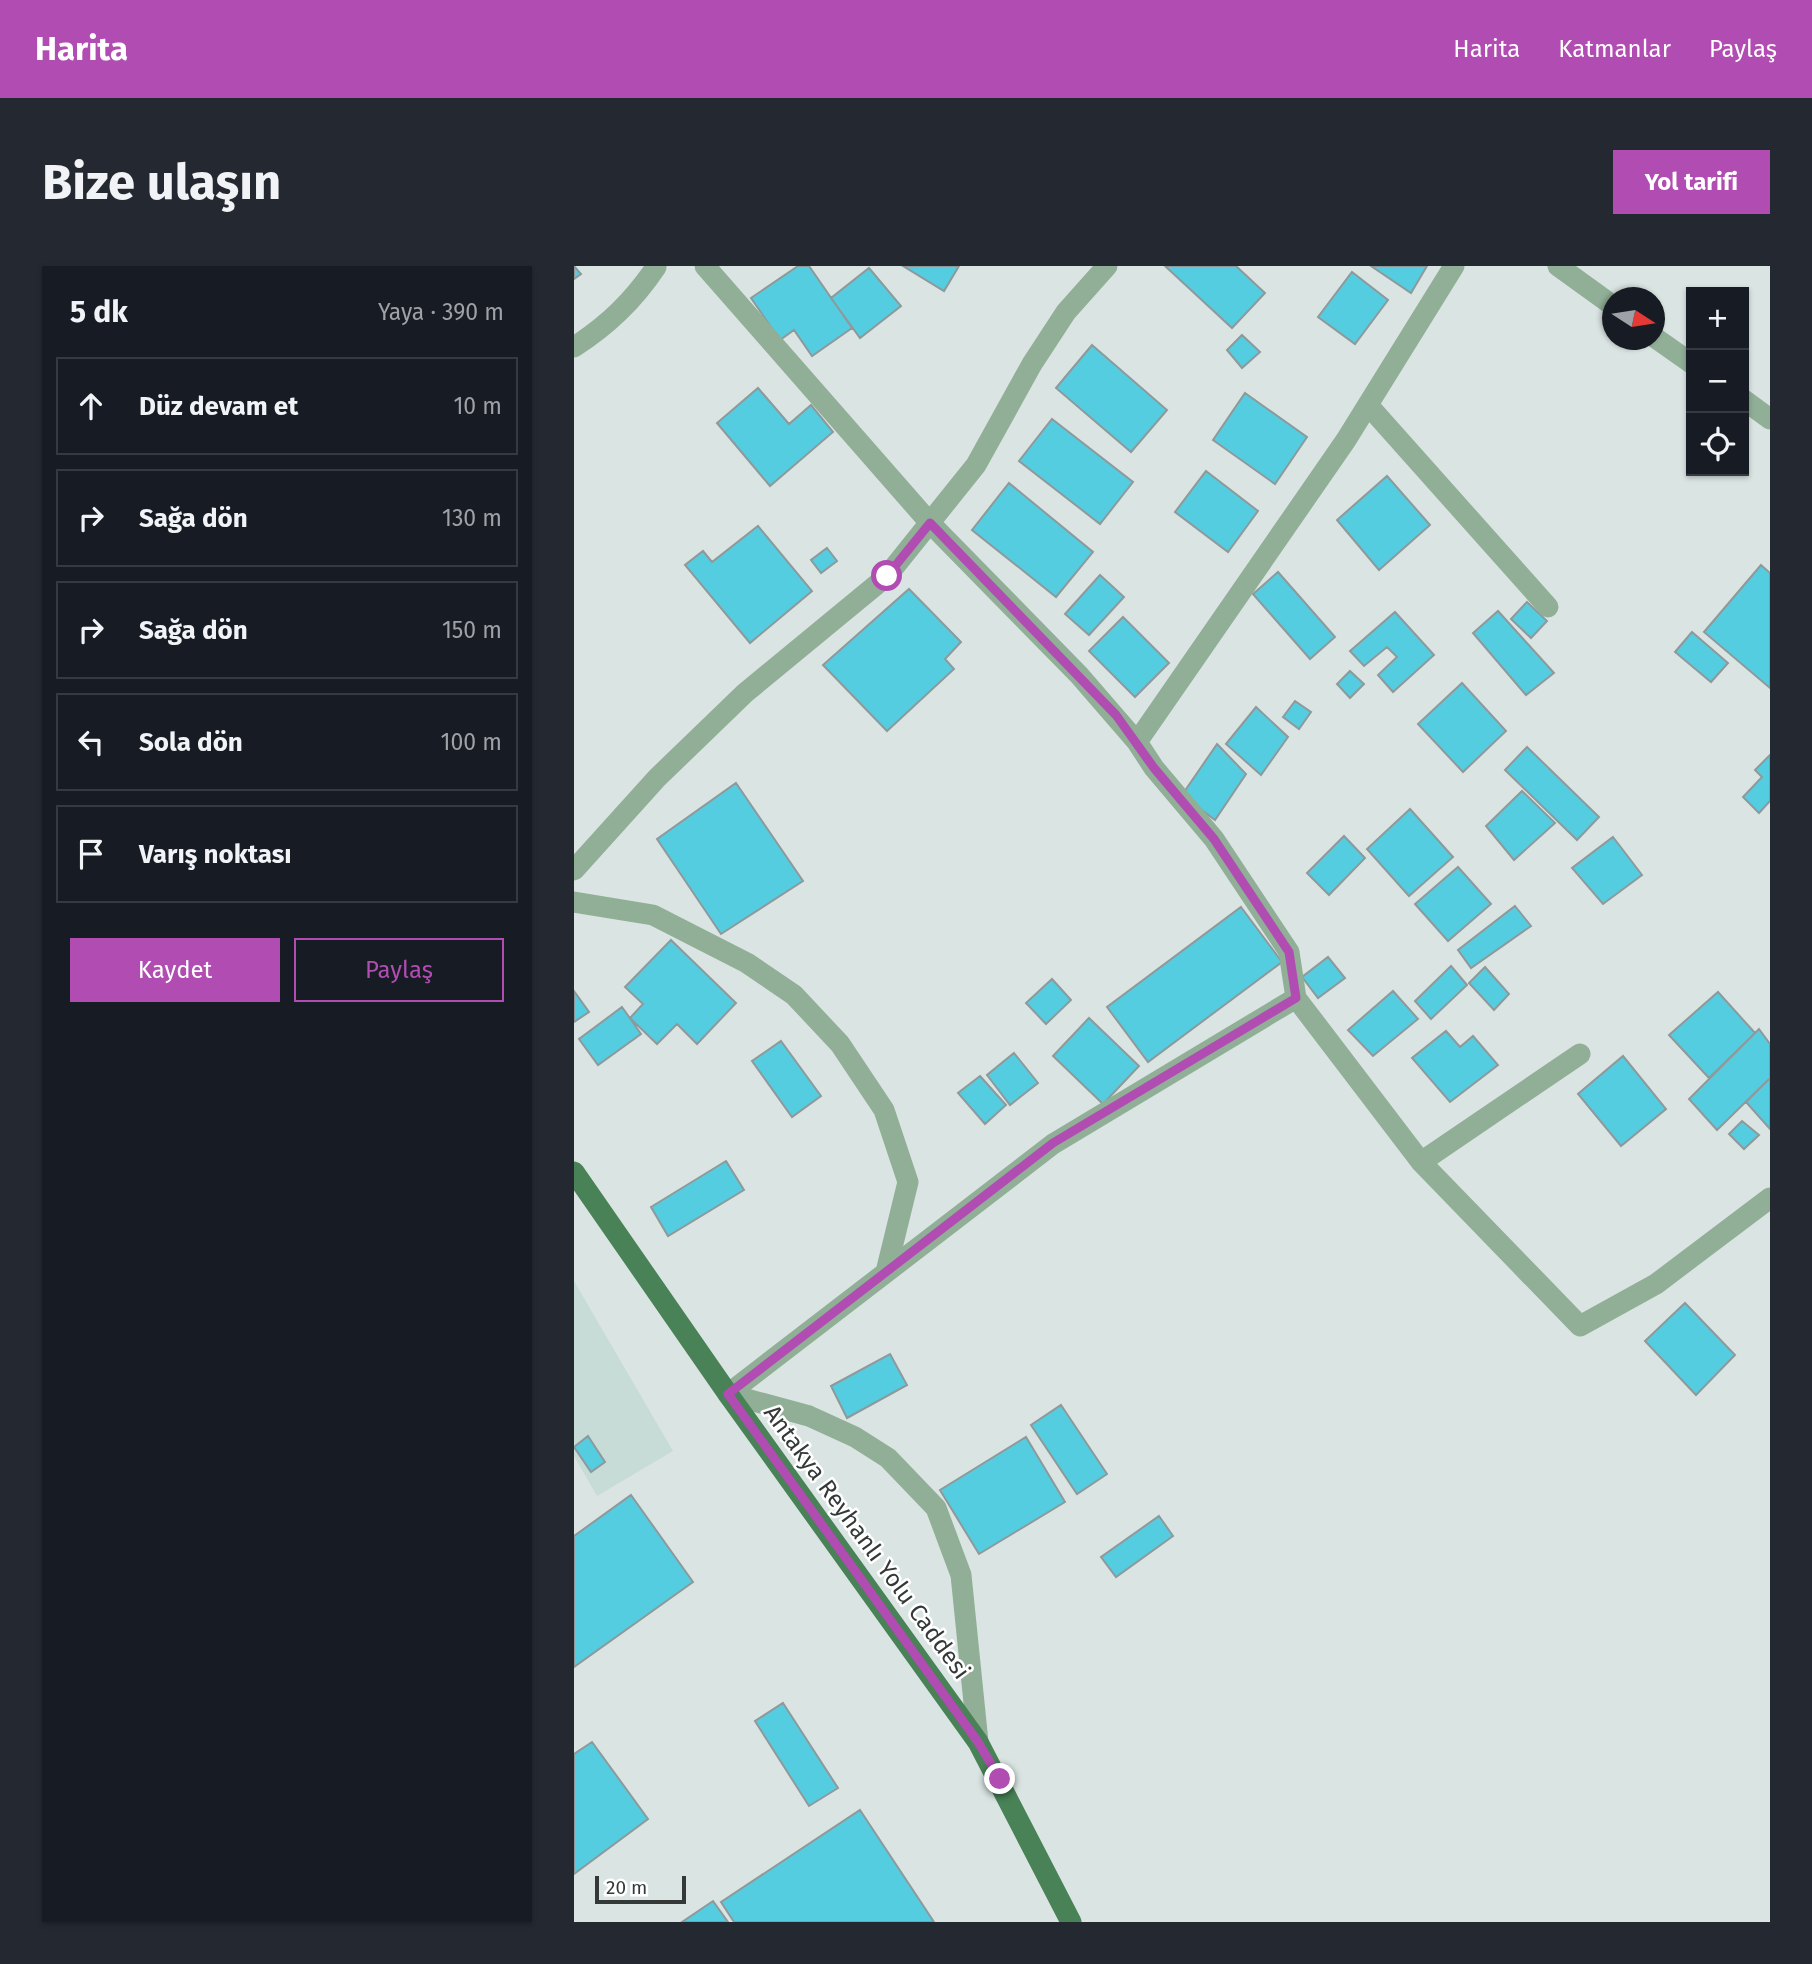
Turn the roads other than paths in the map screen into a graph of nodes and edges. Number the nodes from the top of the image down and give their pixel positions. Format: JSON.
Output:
{"nodes":[{"id":1,"x":658,"y":266,"type":"edge"},
{"id":2,"x":704,"y":266,"type":"edge"},
{"id":3,"x":1107,"y":266,"type":"edge"},
{"id":4,"x":1454,"y":266,"type":"edge"},
{"id":5,"x":1568,"y":268,"type":"edge"},
{"id":6,"x":1602,"y":297,"type":"edge"},
{"id":7,"x":1665,"y":345,"type":"edge"},
{"id":8,"x":574,"y":347,"type":"edge"},
{"id":9,"x":1686,"y":359,"type":"edge"},
{"id":10,"x":1749,"y":404,"type":"edge"},
{"id":11,"x":1368,"y":405,"type":"junction"},
{"id":12,"x":1770,"y":419,"type":"edge"},
{"id":13,"x":930,"y":523,"type":"junction"},
{"id":14,"x":1548,"y":607,"type":"dead end"},
{"id":15,"x":1138,"y":742,"type":"junction"},
{"id":16,"x":574,"y":870,"type":"edge"},
{"id":17,"x":574,"y":902,"type":"edge"},
{"id":18,"x":1296,"y":998,"type":"junction"},
{"id":19,"x":1580,"y":1054,"type":"dead end"},
{"id":20,"x":1421,"y":1162,"type":"junction"},
{"id":21,"x":574,"y":1172,"type":"edge"},
{"id":22,"x":1770,"y":1198,"type":"edge"},
{"id":23,"x":886,"y":1272,"type":"junction"},
{"id":24,"x":728,"y":1394,"type":"junction"},
{"id":25,"x":978,"y":1742,"type":"junction"},
{"id":26,"x":1071,"y":1922,"type":"edge"}],
"edges":[{"from":1,"to":8,"type":"street"},
{"from":2,"to":13,"type":"street"},
{"from":3,"to":13,"type":"street"},
{"from":4,"to":11,"type":"street"},
{"from":5,"to":6,"type":"street"},
{"from":7,"to":9,"type":"street"},
{"from":10,"to":12,"type":"street"},
{"from":11,"to":14,"type":"street"},
{"from":11,"to":15,"type":"street"},
{"from":13,"to":15,"type":"street"},
{"from":13,"to":16,"type":"street"},
{"from":15,"to":18,"type":"street"},
{"from":17,"to":23,"type":"street"},
{"from":18,"to":20,"type":"street"},
{"from":18,"to":23,"type":"street"},
{"from":19,"to":20,"type":"street"},
{"from":20,"to":22,"type":"street"},
{"from":21,"to":24,"type":"main road","name":"Antakya Reyhanlı Yolu Caddesi"},
{"from":23,"to":24,"type":"street"},
{"from":24,"to":25,"type":"main road","name":"Antakya Reyhanlı Yolu Caddesi"},
{"from":24,"to":25,"type":"street"},
{"from":25,"to":26,"type":"main road","name":"Antakya Reyhanlı Yolu Caddesi"}]}
